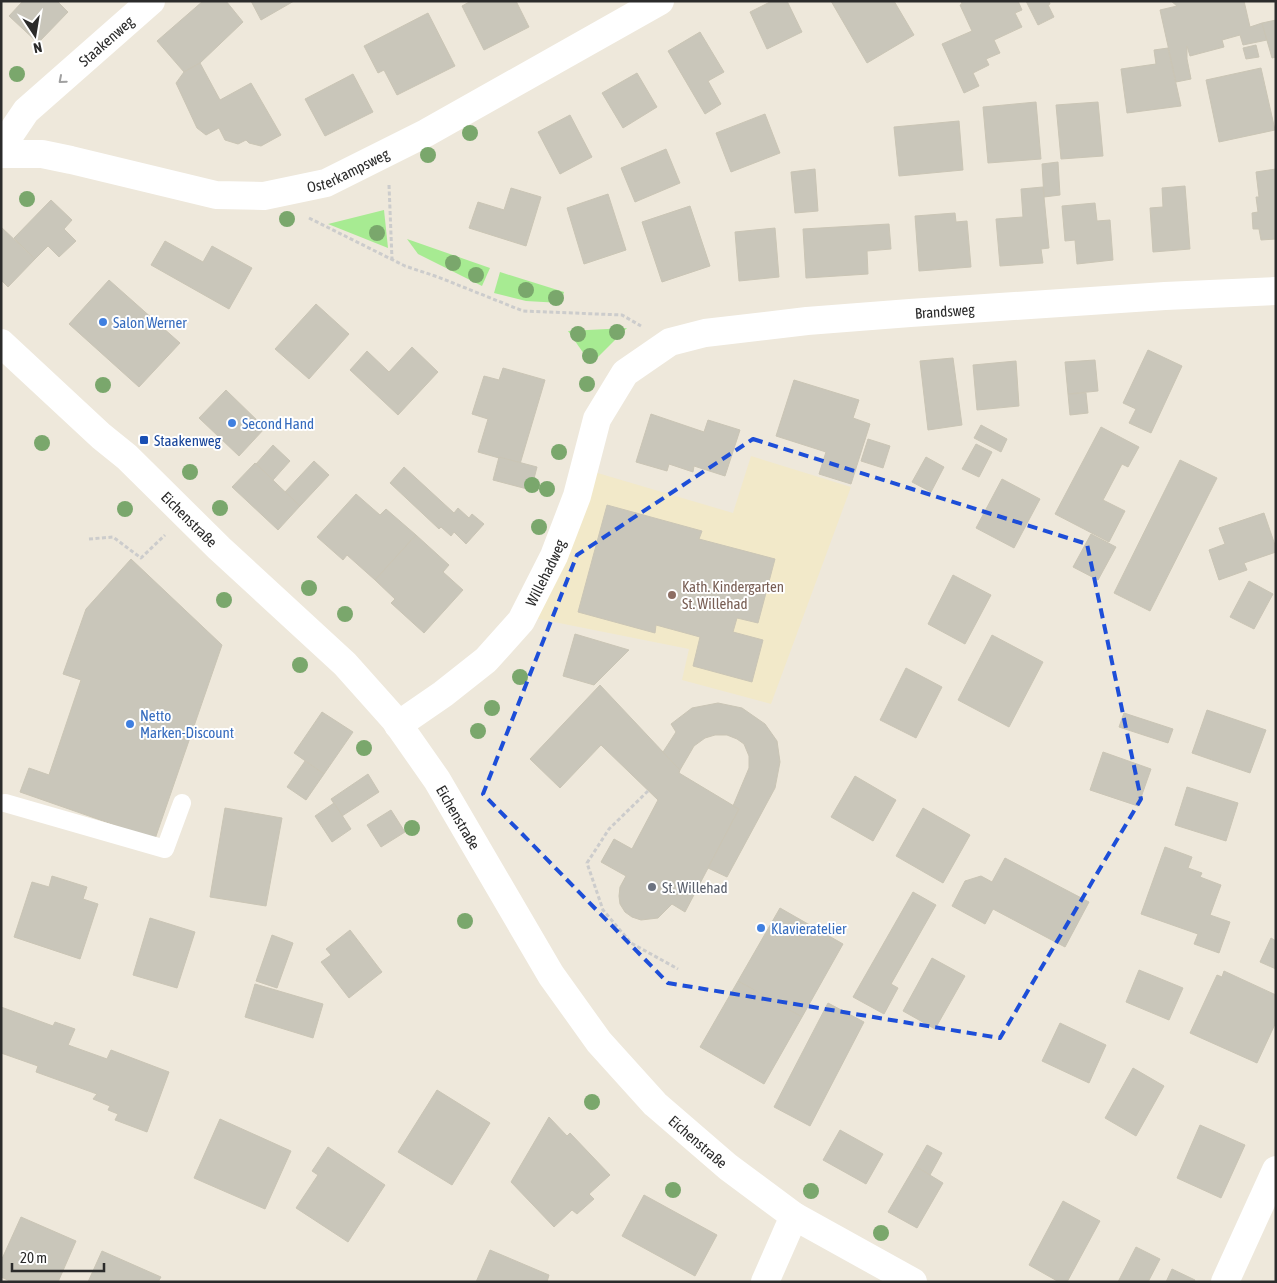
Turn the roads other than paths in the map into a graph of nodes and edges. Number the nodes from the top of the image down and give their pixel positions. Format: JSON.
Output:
{"nodes":[{"id":1,"x":151,"y":1,"type":"edge"},
{"id":2,"x":660,"y":1,"type":"edge"},
{"id":3,"x":1,"y":148,"type":"edge"},
{"id":4,"x":1,"y":154,"type":"edge"},
{"id":5,"x":1276,"y":291,"type":"edge"},
{"id":6,"x":1,"y":343,"type":"edge"},
{"id":7,"x":625,"y":373,"type":"joint"},
{"id":8,"x":398,"y":724,"type":"junction"},
{"id":9,"x":5,"y":803,"type":"dead end"},
{"id":10,"x":182,"y":803,"type":"dead end"},
{"id":11,"x":1276,"y":1170,"type":"edge"},
{"id":12,"x":794,"y":1216,"type":"junction"},
{"id":13,"x":765,"y":1282,"type":"edge"},
{"id":14,"x":913,"y":1282,"type":"edge"},
{"id":15,"x":1225,"y":1282,"type":"edge"}],
"edges":[{"from":1,"to":3,"type":"street","name":"Staakenweg","one_way":true},
{"from":2,"to":4,"type":"street","name":"Osterkampsweg"},
{"from":5,"to":7,"type":"street","name":"Brandsweg"},
{"from":6,"to":8,"type":"street","name":"Eichenstraße"},
{"from":7,"to":8,"type":"street","name":"Willehadweg"},
{"from":8,"to":12,"type":"street","name":"Eichenstraße"},
{"from":9,"to":10,"type":"lane"},
{"from":11,"to":15,"type":"street"},
{"from":12,"to":13,"type":"street"},
{"from":12,"to":14,"type":"street","name":"Eichenstraße"}]}
